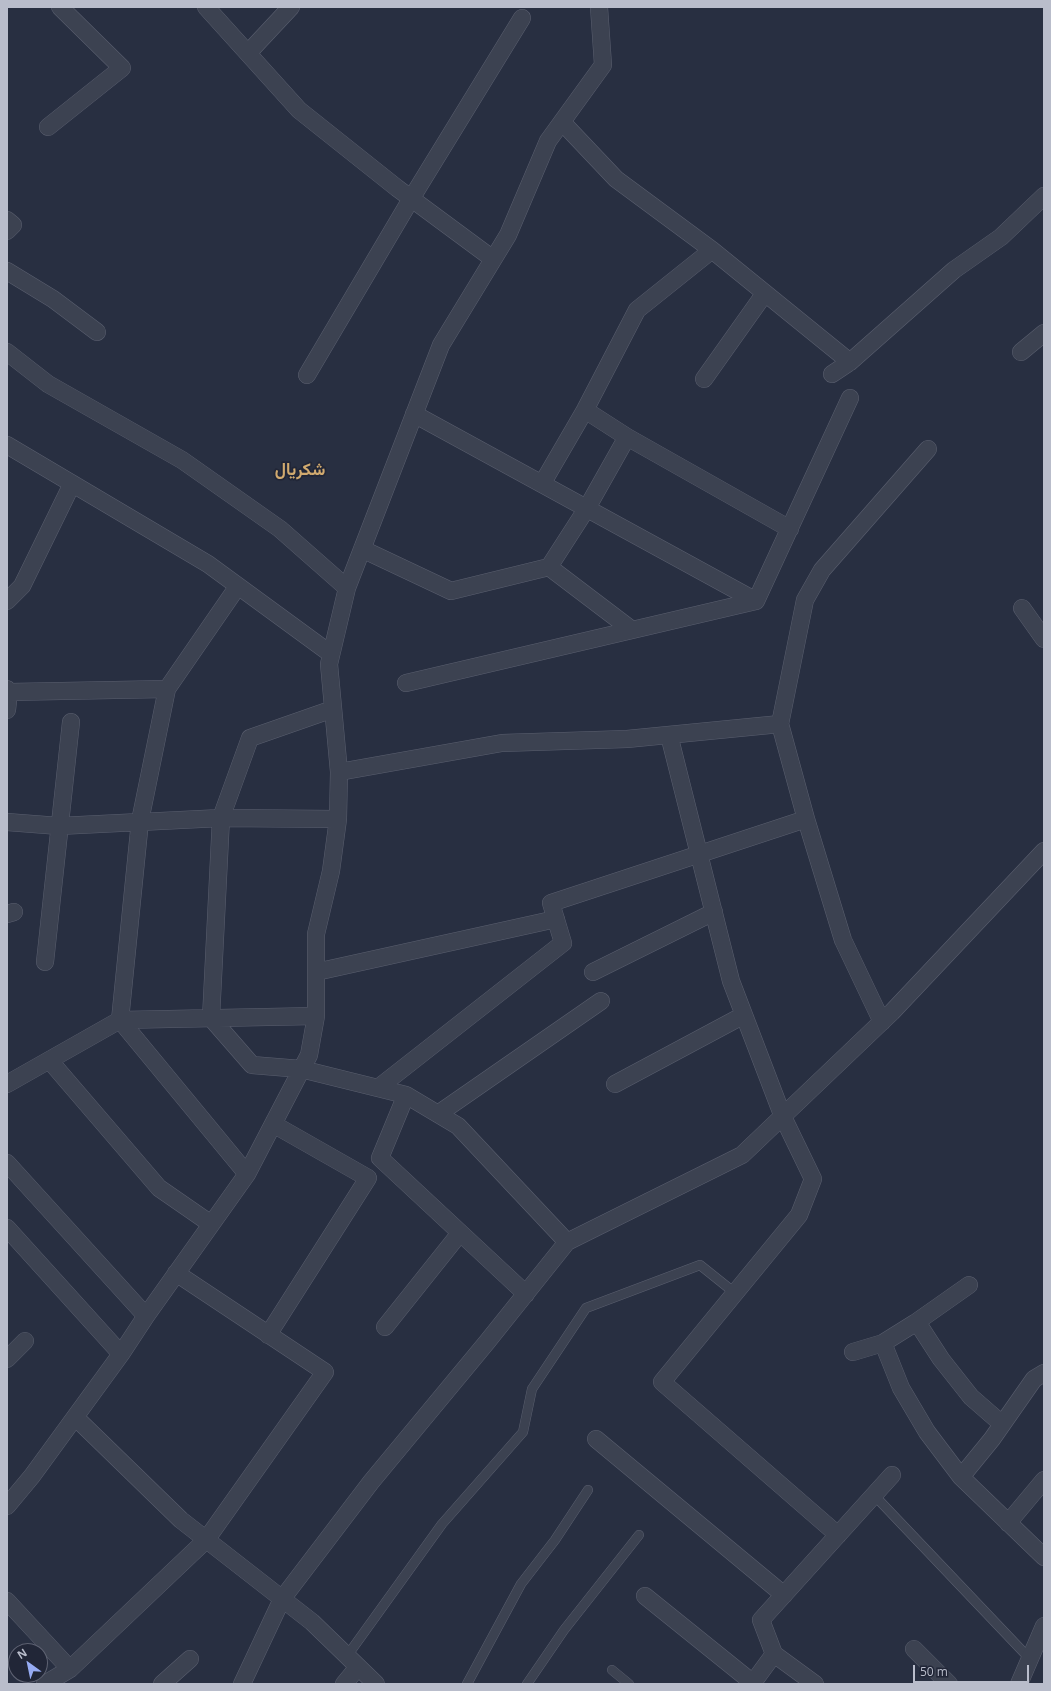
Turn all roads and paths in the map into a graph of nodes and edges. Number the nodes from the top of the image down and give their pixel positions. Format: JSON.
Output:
{"nodes":[{"id":1,"x":60,"y":7,"type":"edge"},
{"id":2,"x":206,"y":7,"type":"edge"},
{"id":3,"x":290,"y":7,"type":"edge"},
{"id":4,"x":599,"y":7,"type":"edge"},
{"id":5,"x":522,"y":18,"type":"dead end"},
{"id":6,"x":248,"y":53,"type":"junction"},
{"id":7,"x":562,"y":122,"type":"junction"},
{"id":8,"x":48,"y":127,"type":"dead end"},
{"id":9,"x":1044,"y":196,"type":"edge"},
{"id":10,"x":411,"y":199,"type":"junction"},
{"id":11,"x":7,"y":220,"type":"edge"},
{"id":12,"x":7,"y":231,"type":"edge"},
{"id":13,"x":712,"y":250,"type":"junction"},
{"id":14,"x":493,"y":259,"type":"junction"},
{"id":15,"x":7,"y":270,"type":"edge"},
{"id":16,"x":765,"y":293,"type":"junction"},
{"id":17,"x":97,"y":332,"type":"dead end"},
{"id":18,"x":1044,"y":333,"type":"edge"},
{"id":19,"x":7,"y":352,"type":"edge"},
{"id":20,"x":1021,"y":352,"type":"dead end"},
{"id":21,"x":850,"y":362,"type":"junction"},
{"id":22,"x":832,"y":374,"type":"dead end"},
{"id":23,"x":307,"y":375,"type":"dead end"},
{"id":24,"x":704,"y":380,"type":"dead end"},
{"id":25,"x":850,"y":398,"type":"dead end"},
{"id":26,"x":585,"y":410,"type":"junction"},
{"id":27,"x":414,"y":414,"type":"junction"},
{"id":28,"x":627,"y":437,"type":"junction"},
{"id":29,"x":7,"y":445,"type":"edge"},
{"id":30,"x":928,"y":449,"type":"dead end"},
{"id":31,"x":72,"y":484,"type":"junction"},
{"id":32,"x":542,"y":484,"type":"junction"},
{"id":33,"x":587,"y":508,"type":"junction"},
{"id":34,"x":790,"y":529,"type":"junction"},
{"id":35,"x":362,"y":549,"type":"junction"},
{"id":36,"x":549,"y":567,"type":"junction"},
{"id":37,"x":238,"y":586,"type":"junction"},
{"id":38,"x":347,"y":588,"type":"junction"},
{"id":39,"x":756,"y":601,"type":"junction"},
{"id":40,"x":7,"y":602,"type":"edge"},
{"id":41,"x":1022,"y":608,"type":"dead end"},
{"id":42,"x":632,"y":630,"type":"junction"},
{"id":43,"x":1044,"y":639,"type":"edge"},
{"id":44,"x":331,"y":654,"type":"junction"},
{"id":45,"x":406,"y":683,"type":"dead end"},
{"id":46,"x":167,"y":689,"type":"junction"},
{"id":47,"x":8,"y":690,"type":"edge"},
{"id":48,"x":333,"y":709,"type":"junction"},
{"id":49,"x":7,"y":710,"type":"edge"},
{"id":50,"x":71,"y":722,"type":"dead end"},
{"id":51,"x":780,"y":724,"type":"junction"},
{"id":52,"x":669,"y":735,"type":"junction"},
{"id":53,"x":339,"y":772,"type":"junction"},
{"id":54,"x":222,"y":818,"type":"junction"},
{"id":55,"x":338,"y":819,"type":"junction"},
{"id":56,"x":806,"y":819,"type":"junction"},
{"id":57,"x":140,"y":821,"type":"junction"},
{"id":58,"x":7,"y":822,"type":"edge"},
{"id":59,"x":59,"y":826,"type":"junction"},
{"id":60,"x":1044,"y":851,"type":"edge"},
{"id":61,"x":699,"y":854,"type":"junction"},
{"id":62,"x":714,"y":912,"type":"junction"},
{"id":63,"x":556,"y":919,"type":"junction"},
{"id":64,"x":45,"y":962,"type":"dead end"},
{"id":65,"x":316,"y":972,"type":"junction"},
{"id":66,"x":592,"y":972,"type":"dead end"},
{"id":67,"x":601,"y":1001,"type":"dead end"},
{"id":68,"x":744,"y":1015,"type":"junction"},
{"id":69,"x":316,"y":1016,"type":"junction"},
{"id":70,"x":211,"y":1018,"type":"junction"},
{"id":71,"x":120,"y":1020,"type":"junction"},
{"id":72,"x":882,"y":1022,"type":"junction"},
{"id":73,"x":50,"y":1060,"type":"junction"},
{"id":74,"x":301,"y":1069,"type":"junction"},
{"id":75,"x":7,"y":1084,"type":"edge"},
{"id":76,"x":615,"y":1084,"type":"dead end"},
{"id":77,"x":378,"y":1088,"type":"junction"},
{"id":78,"x":406,"y":1095,"type":"junction"},
{"id":79,"x":438,"y":1114,"type":"junction"},
{"id":80,"x":783,"y":1117,"type":"junction"},
{"id":81,"x":273,"y":1124,"type":"junction"},
{"id":82,"x":7,"y":1163,"type":"edge"},
{"id":83,"x":247,"y":1174,"type":"junction"},
{"id":84,"x":211,"y":1224,"type":"junction"},
{"id":85,"x":7,"y":1228,"type":"edge"},
{"id":86,"x":460,"y":1233,"type":"junction"},
{"id":87,"x":567,"y":1242,"type":"junction"},
{"id":88,"x":176,"y":1273,"type":"junction"},
{"id":89,"x":969,"y":1285,"type":"dead end"},
{"id":90,"x":735,"y":1293,"type":"junction"},
{"id":91,"x":526,"y":1294,"type":"junction"},
{"id":92,"x":146,"y":1316,"type":"junction"},
{"id":93,"x":917,"y":1322,"type":"junction"},
{"id":94,"x":384,"y":1327,"type":"dead end"},
{"id":95,"x":268,"y":1335,"type":"junction"},
{"id":96,"x":25,"y":1341,"type":"dead end"},
{"id":97,"x":883,"y":1343,"type":"junction"},
{"id":98,"x":853,"y":1352,"type":"dead end"},
{"id":99,"x":121,"y":1354,"type":"junction"},
{"id":100,"x":7,"y":1359,"type":"edge"},
{"id":101,"x":1044,"y":1373,"type":"edge"},
{"id":102,"x":75,"y":1417,"type":"junction"},
{"id":103,"x":1002,"y":1424,"type":"junction"},
{"id":104,"x":596,"y":1439,"type":"dead end"},
{"id":105,"x":892,"y":1475,"type":"dead end"},
{"id":106,"x":961,"y":1477,"type":"junction"},
{"id":107,"x":1044,"y":1480,"type":"edge"},
{"id":108,"x":588,"y":1490,"type":"dead end"},
{"id":109,"x":874,"y":1495,"type":"junction"},
{"id":110,"x":7,"y":1505,"type":"edge"},
{"id":111,"x":1008,"y":1523,"type":"junction"},
{"id":112,"x":639,"y":1534,"type":"dead end"},
{"id":113,"x":838,"y":1535,"type":"junction"},
{"id":114,"x":206,"y":1540,"type":"junction"},
{"id":115,"x":1044,"y":1557,"type":"edge"},
{"id":116,"x":784,"y":1595,"type":"junction"},
{"id":117,"x":646,"y":1596,"type":"dead end"},
{"id":118,"x":282,"y":1599,"type":"junction"},
{"id":119,"x":7,"y":1601,"type":"edge"},
{"id":120,"x":1044,"y":1626,"type":"edge"},
{"id":121,"x":914,"y":1649,"type":"dead end"},
{"id":122,"x":774,"y":1654,"type":"junction"},
{"id":123,"x":190,"y":1659,"type":"dead end"},
{"id":124,"x":1030,"y":1659,"type":"junction"},
{"id":125,"x":352,"y":1661,"type":"junction"},
{"id":126,"x":70,"y":1669,"type":"junction"},
{"id":127,"x":612,"y":1670,"type":"dead end"},
{"id":128,"x":752,"y":1683,"type":"edge"},
{"id":129,"x":45,"y":1684,"type":"edge"},
{"id":130,"x":162,"y":1684,"type":"edge"},
{"id":131,"x":242,"y":1684,"type":"edge"},
{"id":132,"x":344,"y":1684,"type":"edge"},
{"id":133,"x":376,"y":1684,"type":"edge"},
{"id":134,"x":467,"y":1684,"type":"edge"},
{"id":135,"x":527,"y":1684,"type":"edge"},
{"id":136,"x":629,"y":1684,"type":"edge"},
{"id":137,"x":815,"y":1684,"type":"edge"},
{"id":138,"x":949,"y":1684,"type":"edge"},
{"id":139,"x":1019,"y":1684,"type":"edge"}],
"edges":[{"from":1,"to":8,"type":"street"},
{"from":2,"to":6,"type":"street"},
{"from":3,"to":6,"type":"street"},
{"from":4,"to":7,"type":"street"},
{"from":5,"to":10,"type":"street"},
{"from":6,"to":10,"type":"street"},
{"from":7,"to":13,"type":"street"},
{"from":7,"to":14,"type":"street"},
{"from":9,"to":21,"type":"street"},
{"from":10,"to":14,"type":"street"},
{"from":10,"to":23,"type":"street"},
{"from":11,"to":12,"type":"street"},
{"from":13,"to":16,"type":"street"},
{"from":13,"to":26,"type":"street"},
{"from":14,"to":27,"type":"street"},
{"from":15,"to":17,"type":"street"},
{"from":16,"to":21,"type":"street"},
{"from":16,"to":24,"type":"street"},
{"from":18,"to":20,"type":"street"},
{"from":19,"to":38,"type":"street"},
{"from":21,"to":22,"type":"street"},
{"from":25,"to":34,"type":"street"},
{"from":26,"to":28,"type":"street"},
{"from":26,"to":32,"type":"street"},
{"from":27,"to":32,"type":"street"},
{"from":27,"to":35,"type":"street"},
{"from":28,"to":33,"type":"street"},
{"from":28,"to":34,"type":"street"},
{"from":29,"to":31,"type":"street"},
{"from":30,"to":51,"type":"street"},
{"from":31,"to":37,"type":"street"},
{"from":31,"to":40,"type":"street"},
{"from":32,"to":33,"type":"street"},
{"from":33,"to":36,"type":"street"},
{"from":33,"to":39,"type":"street"},
{"from":34,"to":39,"type":"street"},
{"from":35,"to":36,"type":"street"},
{"from":35,"to":38,"type":"street"},
{"from":36,"to":42,"type":"street"},
{"from":37,"to":44,"type":"street"},
{"from":37,"to":46,"type":"street"},
{"from":38,"to":44,"type":"street"},
{"from":39,"to":42,"type":"street"},
{"from":41,"to":43,"type":"street"},
{"from":42,"to":45,"type":"street"},
{"from":44,"to":48,"type":"street"},
{"from":46,"to":47,"type":"street"},
{"from":46,"to":57,"type":"street"},
{"from":47,"to":49,"type":"street"},
{"from":48,"to":53,"type":"street"},
{"from":48,"to":54,"type":"street"},
{"from":50,"to":59,"type":"street"},
{"from":51,"to":52,"type":"street"},
{"from":51,"to":56,"type":"street"},
{"from":52,"to":53,"type":"street"},
{"from":52,"to":61,"type":"street"},
{"from":53,"to":55,"type":"street"},
{"from":54,"to":55,"type":"street"},
{"from":54,"to":57,"type":"street"},
{"from":54,"to":70,"type":"street"},
{"from":55,"to":65,"type":"street"},
{"from":56,"to":61,"type":"street"},
{"from":56,"to":72,"type":"street"},
{"from":57,"to":59,"type":"street"},
{"from":57,"to":71,"type":"street"},
{"from":58,"to":59,"type":"street"},
{"from":59,"to":64,"type":"street"},
{"from":60,"to":72,"type":"street"},
{"from":61,"to":62,"type":"street"},
{"from":61,"to":63,"type":"street"},
{"from":62,"to":66,"type":"street"},
{"from":62,"to":68,"type":"street"},
{"from":63,"to":65,"type":"street"},
{"from":63,"to":77,"type":"street"},
{"from":65,"to":69,"type":"street"},
{"from":67,"to":79,"type":"street"},
{"from":68,"to":76,"type":"street"},
{"from":68,"to":80,"type":"street"},
{"from":69,"to":70,"type":"street"},
{"from":69,"to":74,"type":"street"},
{"from":70,"to":71,"type":"street"},
{"from":70,"to":74,"type":"street"},
{"from":71,"to":73,"type":"street"},
{"from":71,"to":83,"type":"street"},
{"from":72,"to":80,"type":"street"},
{"from":73,"to":75,"type":"street"},
{"from":73,"to":84,"type":"street"},
{"from":74,"to":77,"type":"street"},
{"from":74,"to":81,"type":"street"},
{"from":77,"to":78,"type":"street"},
{"from":78,"to":79,"type":"street"},
{"from":78,"to":86,"type":"street"},
{"from":79,"to":87,"type":"street"},
{"from":80,"to":87,"type":"street"},
{"from":80,"to":90,"type":"street"},
{"from":81,"to":83,"type":"street"},
{"from":81,"to":95,"type":"street"},
{"from":82,"to":92,"type":"street"},
{"from":83,"to":84,"type":"street"},
{"from":84,"to":88,"type":"street"},
{"from":85,"to":99,"type":"street"},
{"from":86,"to":91,"type":"street"},
{"from":86,"to":94,"type":"street"},
{"from":87,"to":91,"type":"street"},
{"from":88,"to":92,"type":"street"},
{"from":88,"to":95,"type":"street"},
{"from":89,"to":93,"type":"street"},
{"from":90,"to":113,"type":"street"},
{"from":90,"to":125,"type":"lane"},
{"from":91,"to":118,"type":"street"},
{"from":92,"to":99,"type":"street"},
{"from":93,"to":97,"type":"street"},
{"from":93,"to":103,"type":"street"},
{"from":95,"to":114,"type":"street"},
{"from":96,"to":100,"type":"street"},
{"from":97,"to":98,"type":"street"},
{"from":97,"to":106,"type":"street"},
{"from":99,"to":102,"type":"street"},
{"from":101,"to":103,"type":"street"},
{"from":102,"to":110,"type":"street"},
{"from":102,"to":114,"type":"street"},
{"from":103,"to":106,"type":"street"},
{"from":104,"to":116,"type":"street"},
{"from":105,"to":109,"type":"street"},
{"from":106,"to":111,"type":"street"},
{"from":107,"to":111,"type":"street"},
{"from":108,"to":134,"type":"lane"},
{"from":109,"to":113,"type":"street"},
{"from":109,"to":124,"type":"lane"},
{"from":111,"to":115,"type":"street"},
{"from":112,"to":135,"type":"lane"},
{"from":113,"to":116,"type":"street"},
{"from":114,"to":118,"type":"street"},
{"from":114,"to":126,"type":"street"},
{"from":116,"to":122,"type":"street"},
{"from":117,"to":128,"type":"street"},
{"from":118,"to":125,"type":"street"},
{"from":118,"to":131,"type":"street"},
{"from":119,"to":126,"type":"street"},
{"from":120,"to":124,"type":"street"},
{"from":121,"to":138,"type":"street"},
{"from":122,"to":128,"type":"street"},
{"from":122,"to":137,"type":"street"},
{"from":123,"to":130,"type":"street"},
{"from":124,"to":139,"type":"street"},
{"from":125,"to":132,"type":"street"},
{"from":125,"to":133,"type":"street"},
{"from":126,"to":129,"type":"street"},
{"from":127,"to":136,"type":"lane"}]}
